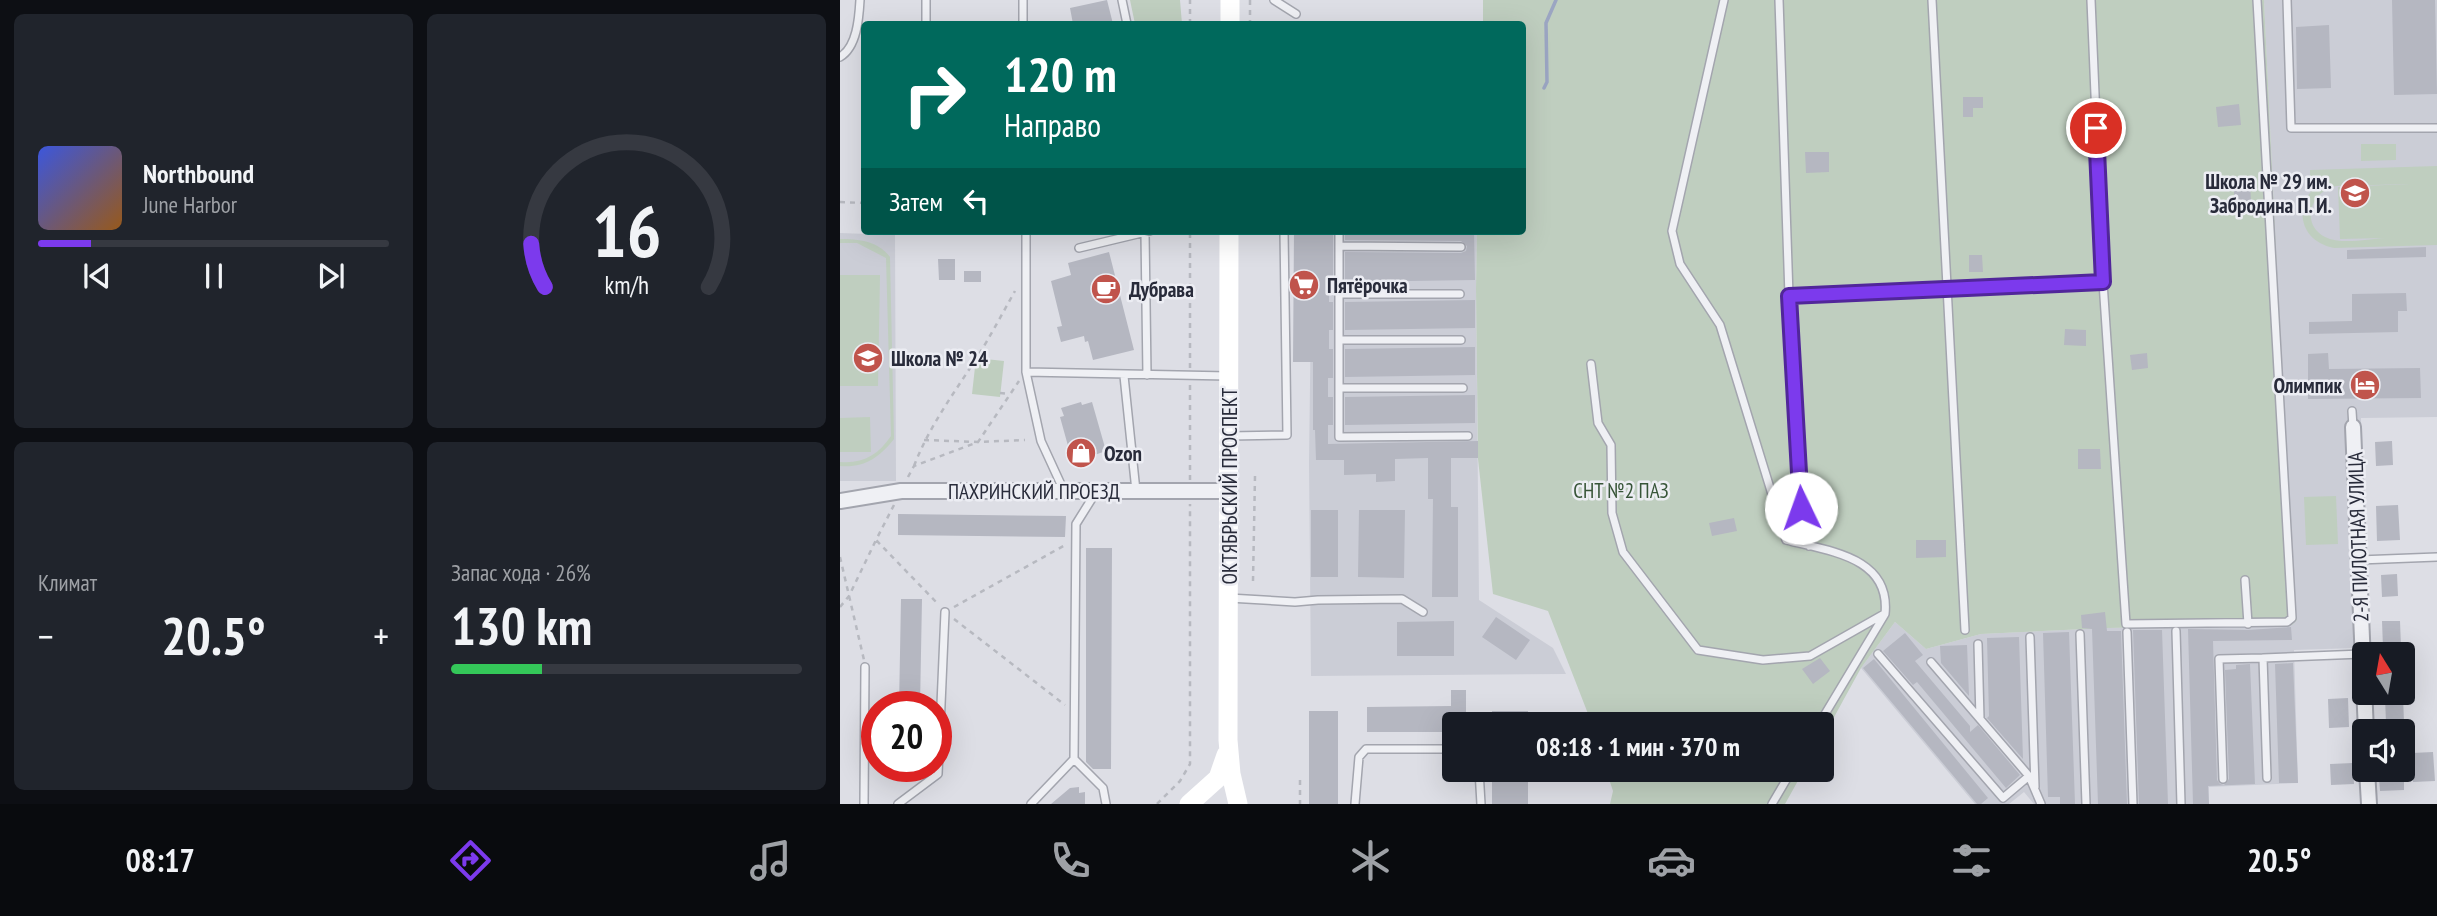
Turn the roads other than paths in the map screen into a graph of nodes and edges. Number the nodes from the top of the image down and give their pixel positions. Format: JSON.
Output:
{"nodes":[{"id":1,"x":860,"y":0,"type":"edge"},
{"id":2,"x":926,"y":0,"type":"edge"},
{"id":3,"x":1023,"y":0,"type":"edge"},
{"id":4,"x":1122,"y":0,"type":"edge"},
{"id":5,"x":1230,"y":0,"type":"edge"},
{"id":6,"x":1274,"y":0,"type":"edge"},
{"id":7,"x":1724,"y":0,"type":"edge"},
{"id":8,"x":1779,"y":0,"type":"edge"},
{"id":9,"x":1932,"y":0,"type":"edge"},
{"id":10,"x":2091,"y":0,"type":"edge"},
{"id":11,"x":2256,"y":0,"type":"edge"},
{"id":12,"x":2287,"y":0,"type":"edge"},
{"id":13,"x":1296,"y":14,"type":"dead end"},
{"id":14,"x":926,"y":21,"type":"edge"},
{"id":15,"x":1023,"y":21,"type":"edge"},
{"id":16,"x":1126,"y":21,"type":"edge"},
{"id":17,"x":1230,"y":21,"type":"edge"},
{"id":18,"x":840,"y":57,"type":"edge"},
{"id":19,"x":2437,"y":128,"type":"edge"},
{"id":20,"x":1026,"y":235,"type":"edge"},
{"id":21,"x":1134,"y":235,"type":"edge"},
{"id":22,"x":1147,"y":235,"type":"edge"},
{"id":23,"x":1229,"y":235,"type":"edge"},
{"id":24,"x":1284,"y":235,"type":"edge"},
{"id":25,"x":1339,"y":235,"type":"edge"},
{"id":26,"x":1339,"y":246,"type":"junction"},
{"id":27,"x":1461,"y":247,"type":"dead end"},
{"id":28,"x":1079,"y":248,"type":"dead end"},
{"id":29,"x":2103,"y":282,"type":"junction"},
{"id":30,"x":1947,"y":288,"type":"junction"},
{"id":31,"x":1339,"y":295,"type":"junction"},
{"id":32,"x":1460,"y":295,"type":"dead end"},
{"id":33,"x":1789,"y":296,"type":"junction"},
{"id":34,"x":1339,"y":340,"type":"junction"},
{"id":35,"x":1461,"y":341,"type":"dead end"},
{"id":36,"x":1591,"y":364,"type":"dead end"},
{"id":37,"x":1026,"y":372,"type":"junction"},
{"id":38,"x":1147,"y":375,"type":"junction"},
{"id":39,"x":1124,"y":376,"type":"junction"},
{"id":40,"x":1229,"y":376,"type":"junction"},
{"id":41,"x":1339,"y":388,"type":"junction"},
{"id":42,"x":1463,"y":388,"type":"dead end"},
{"id":43,"x":2352,"y":411,"type":"dead end"},
{"id":44,"x":2353,"y":427,"type":"joint"},
{"id":45,"x":1229,"y":436,"type":"junction"},
{"id":46,"x":1468,"y":436,"type":"dead end"},
{"id":47,"x":1064,"y":491,"type":"junction"},
{"id":48,"x":1097,"y":491,"type":"junction"},
{"id":49,"x":1136,"y":491,"type":"junction"},
{"id":50,"x":1229,"y":491,"type":"junction"},
{"id":51,"x":840,"y":501,"type":"edge"},
{"id":52,"x":1809,"y":546,"type":"junction"},
{"id":53,"x":2437,"y":557,"type":"edge"},
{"id":54,"x":2358,"y":561,"type":"junction"},
{"id":55,"x":2245,"y":580,"type":"dead end"},
{"id":56,"x":1228,"y":598,"type":"junction"},
{"id":57,"x":945,"y":612,"type":"road end"},
{"id":58,"x":1423,"y":612,"type":"dead end"},
{"id":59,"x":1885,"y":614,"type":"junction"},
{"id":60,"x":2248,"y":624,"type":"junction"},
{"id":61,"x":1965,"y":630,"type":"dead end"},
{"id":62,"x":2176,"y":631,"type":"dead end"},
{"id":63,"x":2127,"y":632,"type":"dead end"},
{"id":64,"x":2080,"y":634,"type":"dead end"},
{"id":65,"x":2031,"y":637,"type":"dead end"},
{"id":66,"x":2361,"y":642,"type":"edge"},
{"id":67,"x":1978,"y":644,"type":"dead end"},
{"id":68,"x":1878,"y":654,"type":"dead end"},
{"id":69,"x":2352,"y":654,"type":"edge"},
{"id":70,"x":2263,"y":658,"type":"junction"},
{"id":71,"x":1931,"y":662,"type":"dead end"},
{"id":72,"x":865,"y":667,"type":"road end"},
{"id":73,"x":1826,"y":712,"type":"edge"},
{"id":74,"x":1980,"y":719,"type":"junction"},
{"id":75,"x":1228,"y":740,"type":"junction"},
{"id":76,"x":1442,"y":749,"type":"edge"},
{"id":77,"x":1074,"y":760,"type":"junction"},
{"id":78,"x":2029,"y":776,"type":"junction"},
{"id":79,"x":2267,"y":778,"type":"dead end"},
{"id":80,"x":2223,"y":779,"type":"dead end"},
{"id":81,"x":1480,"y":782,"type":"edge"},
{"id":82,"x":1785,"y":782,"type":"edge"},
{"id":83,"x":2367,"y":782,"type":"edge"},
{"id":84,"x":2035,"y":790,"type":"junction"},
{"id":85,"x":864,"y":804,"type":"edge"},
{"id":86,"x":898,"y":804,"type":"edge"},
{"id":87,"x":1031,"y":804,"type":"edge"},
{"id":88,"x":1106,"y":804,"type":"edge"},
{"id":89,"x":1189,"y":804,"type":"edge"},
{"id":90,"x":1238,"y":804,"type":"edge"},
{"id":91,"x":1355,"y":804,"type":"edge"},
{"id":92,"x":1481,"y":804,"type":"edge"},
{"id":93,"x":1772,"y":804,"type":"edge"},
{"id":94,"x":2041,"y":804,"type":"edge"},
{"id":95,"x":2086,"y":804,"type":"edge"},
{"id":96,"x":2133,"y":804,"type":"edge"},
{"id":97,"x":2181,"y":804,"type":"edge"},
{"id":98,"x":2368,"y":804,"type":"edge"}],
"edges":[{"from":1,"to":18,"type":"lane"},
{"from":2,"to":14,"type":"lane"},
{"from":3,"to":15,"type":"lane"},
{"from":4,"to":16,"type":"lane"},
{"from":5,"to":17,"type":"main road"},
{"from":6,"to":13,"type":"lane"},
{"from":7,"to":52,"type":"lane"},
{"from":8,"to":33,"type":"lane"},
{"from":9,"to":30,"type":"lane"},
{"from":10,"to":29,"type":"lane"},
{"from":11,"to":60,"type":"lane"},
{"from":12,"to":19,"type":"lane"},
{"from":20,"to":37,"type":"lane"},
{"from":21,"to":28,"type":"lane"},
{"from":22,"to":38,"type":"lane"},
{"from":23,"to":40,"type":"main road","name":"ОКТЯБРЬСКИЙ ПРОСПЕКТ"},
{"from":24,"to":45,"type":"lane"},
{"from":25,"to":26,"type":"lane"},
{"from":26,"to":27,"type":"lane"},
{"from":26,"to":31,"type":"lane"},
{"from":29,"to":30,"type":"lane"},
{"from":29,"to":60,"type":"lane"},
{"from":30,"to":33,"type":"lane"},
{"from":30,"to":61,"type":"lane"},
{"from":31,"to":32,"type":"lane"},
{"from":31,"to":34,"type":"lane"},
{"from":33,"to":52,"type":"lane"},
{"from":34,"to":35,"type":"lane"},
{"from":34,"to":41,"type":"lane"},
{"from":36,"to":59,"type":"lane"},
{"from":37,"to":39,"type":"lane"},
{"from":37,"to":47,"type":"lane"},
{"from":38,"to":39,"type":"lane"},
{"from":38,"to":40,"type":"lane"},
{"from":39,"to":49,"type":"lane"},
{"from":40,"to":45,"type":"main road","name":"ОКТЯБРЬСКИЙ ПРОСПЕКТ"},
{"from":41,"to":42,"type":"lane"},
{"from":41,"to":46,"type":"lane"},
{"from":43,"to":44,"type":"lane"},
{"from":44,"to":54,"type":"street","name":"2-Я ПИЛОТНАЯ УЛИЦА"},
{"from":45,"to":50,"type":"main road","name":"ОКТЯБРЬСКИЙ ПРОСПЕКТ"},
{"from":47,"to":48,"type":"street","name":"ПАХРИНСКИЙ ПРОЕЗД"},
{"from":47,"to":51,"type":"street","name":"ПАХРИНСКИЙ ПРОЕЗД"},
{"from":48,"to":49,"type":"street","name":"ПАХРИНСКИЙ ПРОЕЗД"},
{"from":48,"to":77,"type":"lane"},
{"from":49,"to":50,"type":"street","name":"ПАХРИНСКИЙ ПРОЕЗД"},
{"from":50,"to":56,"type":"main road","name":"ОКТЯБРЬСКИЙ ПРОСПЕКТ"},
{"from":52,"to":59,"type":"lane"},
{"from":53,"to":54,"type":"lane"},
{"from":54,"to":66,"type":"street","name":"2-Я ПИЛОТНАЯ УЛИЦА"},
{"from":55,"to":60,"type":"lane"},
{"from":56,"to":58,"type":"lane"},
{"from":56,"to":75,"type":"main road","name":"ОКТЯБРЬСКИЙ ПРОСПЕКТ"},
{"from":57,"to":86,"type":"lane"},
{"from":59,"to":73,"type":"lane"},
{"from":62,"to":97,"type":"lane"},
{"from":63,"to":96,"type":"lane"},
{"from":64,"to":95,"type":"lane"},
{"from":65,"to":84,"type":"lane"},
{"from":67,"to":74,"type":"lane"},
{"from":68,"to":78,"type":"lane"},
{"from":69,"to":70,"type":"lane"},
{"from":70,"to":79,"type":"lane"},
{"from":70,"to":80,"type":"lane"},
{"from":71,"to":74,"type":"lane"},
{"from":72,"to":85,"type":"lane"},
{"from":74,"to":78,"type":"lane"},
{"from":75,"to":89,"type":"main road","name":"ОКТЯБРЬСКИЙ ПРОСПЕКТ"},
{"from":75,"to":90,"type":"main road","name":"ОКТЯБРЬСКИЙ ПРОСПЕКТ"},
{"from":76,"to":91,"type":"lane"},
{"from":77,"to":87,"type":"lane"},
{"from":77,"to":88,"type":"lane"},
{"from":78,"to":84,"type":"lane"},
{"from":81,"to":92,"type":"lane"},
{"from":82,"to":93,"type":"lane"},
{"from":83,"to":98,"type":"street"},
{"from":84,"to":94,"type":"lane"}]}
